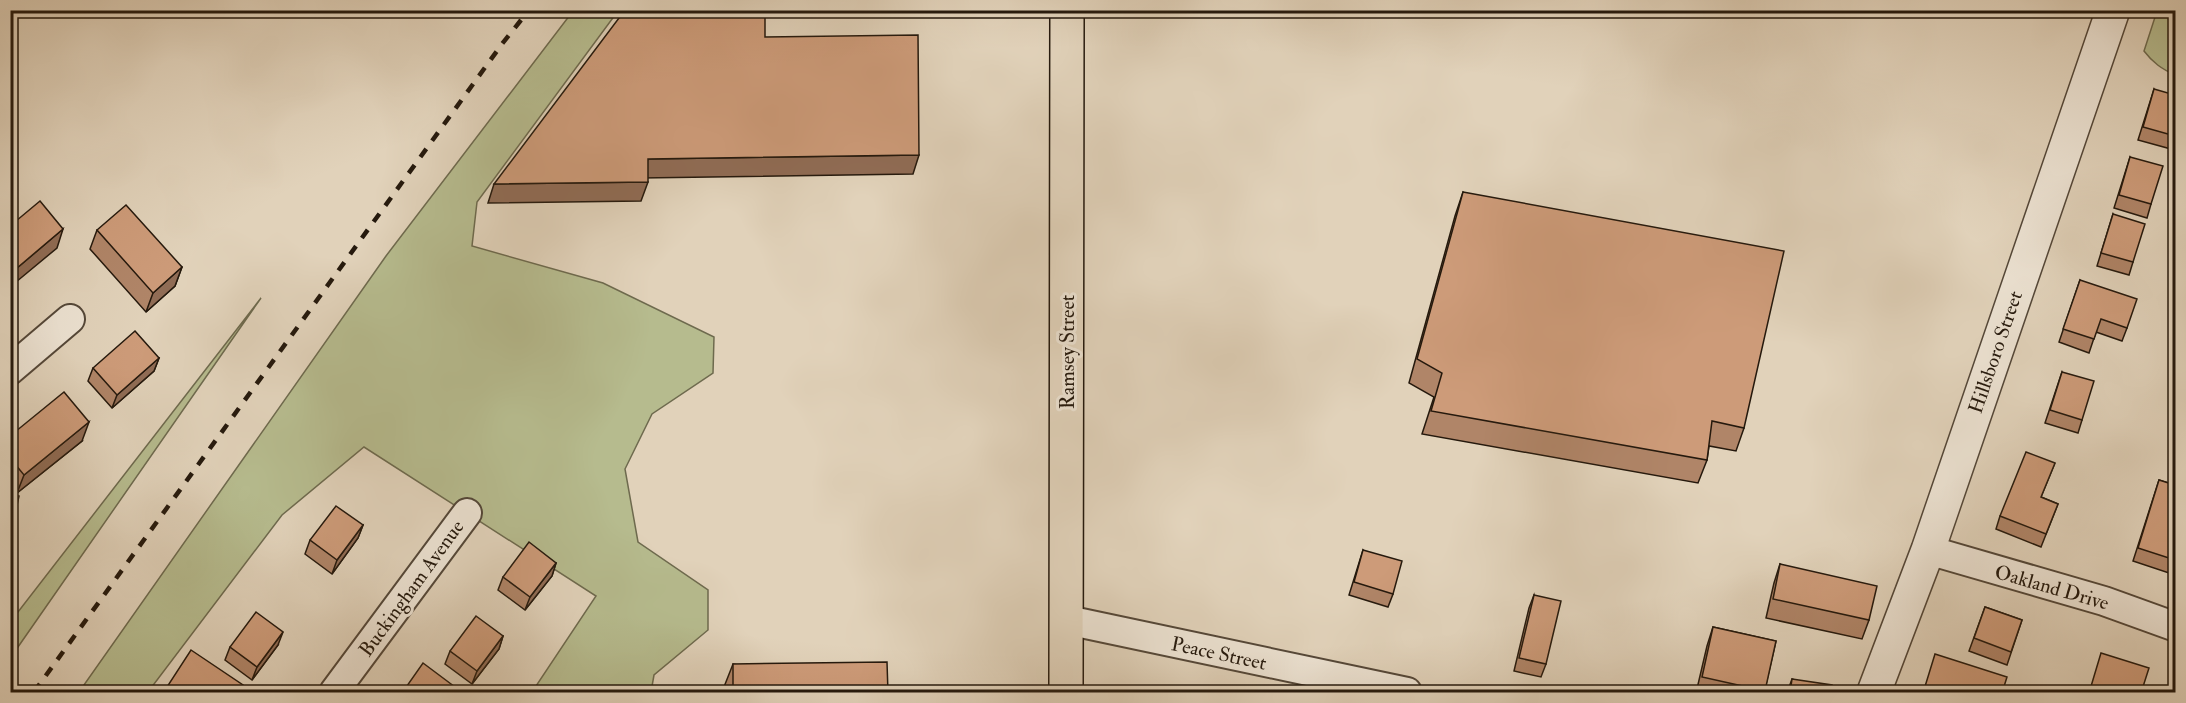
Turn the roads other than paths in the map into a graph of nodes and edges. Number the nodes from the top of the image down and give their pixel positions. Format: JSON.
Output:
{"nodes":[{"id":1,"x":1067,"y":10,"type":"edge"},
{"id":2,"x":2113,"y":10,"type":"edge"},
{"id":3,"x":70,"y":319,"type":"dead end"},
{"id":4,"x":10,"y":370,"type":"edge"},
{"id":5,"x":467,"y":513,"type":"dead end"},
{"id":6,"x":1928,"y":550,"type":"junction"},
{"id":7,"x":1067,"y":620,"type":"junction"},
{"id":8,"x":2175,"y":627,"type":"edge"},
{"id":9,"x":334,"y":693,"type":"edge"},
{"id":10,"x":1066,"y":693,"type":"edge"},
{"id":11,"x":1407,"y":693,"type":"edge"},
{"id":12,"x":1874,"y":693,"type":"edge"}],
"edges":[{"from":1,"to":7,"type":"main road","name":"Ramsey Street"},
{"from":2,"to":6,"type":"street","name":"Hillsboro Street"},
{"from":3,"to":4,"type":"street"},
{"from":5,"to":9,"type":"street","name":"Buckingham Avenue"},
{"from":6,"to":8,"type":"street","name":"Oakland Drive"},
{"from":6,"to":12,"type":"street","name":"Hillsboro Street"},
{"from":7,"to":10,"type":"main road","name":"Ramsey Street"},
{"from":7,"to":11,"type":"street","name":"Peace Street"}]}
